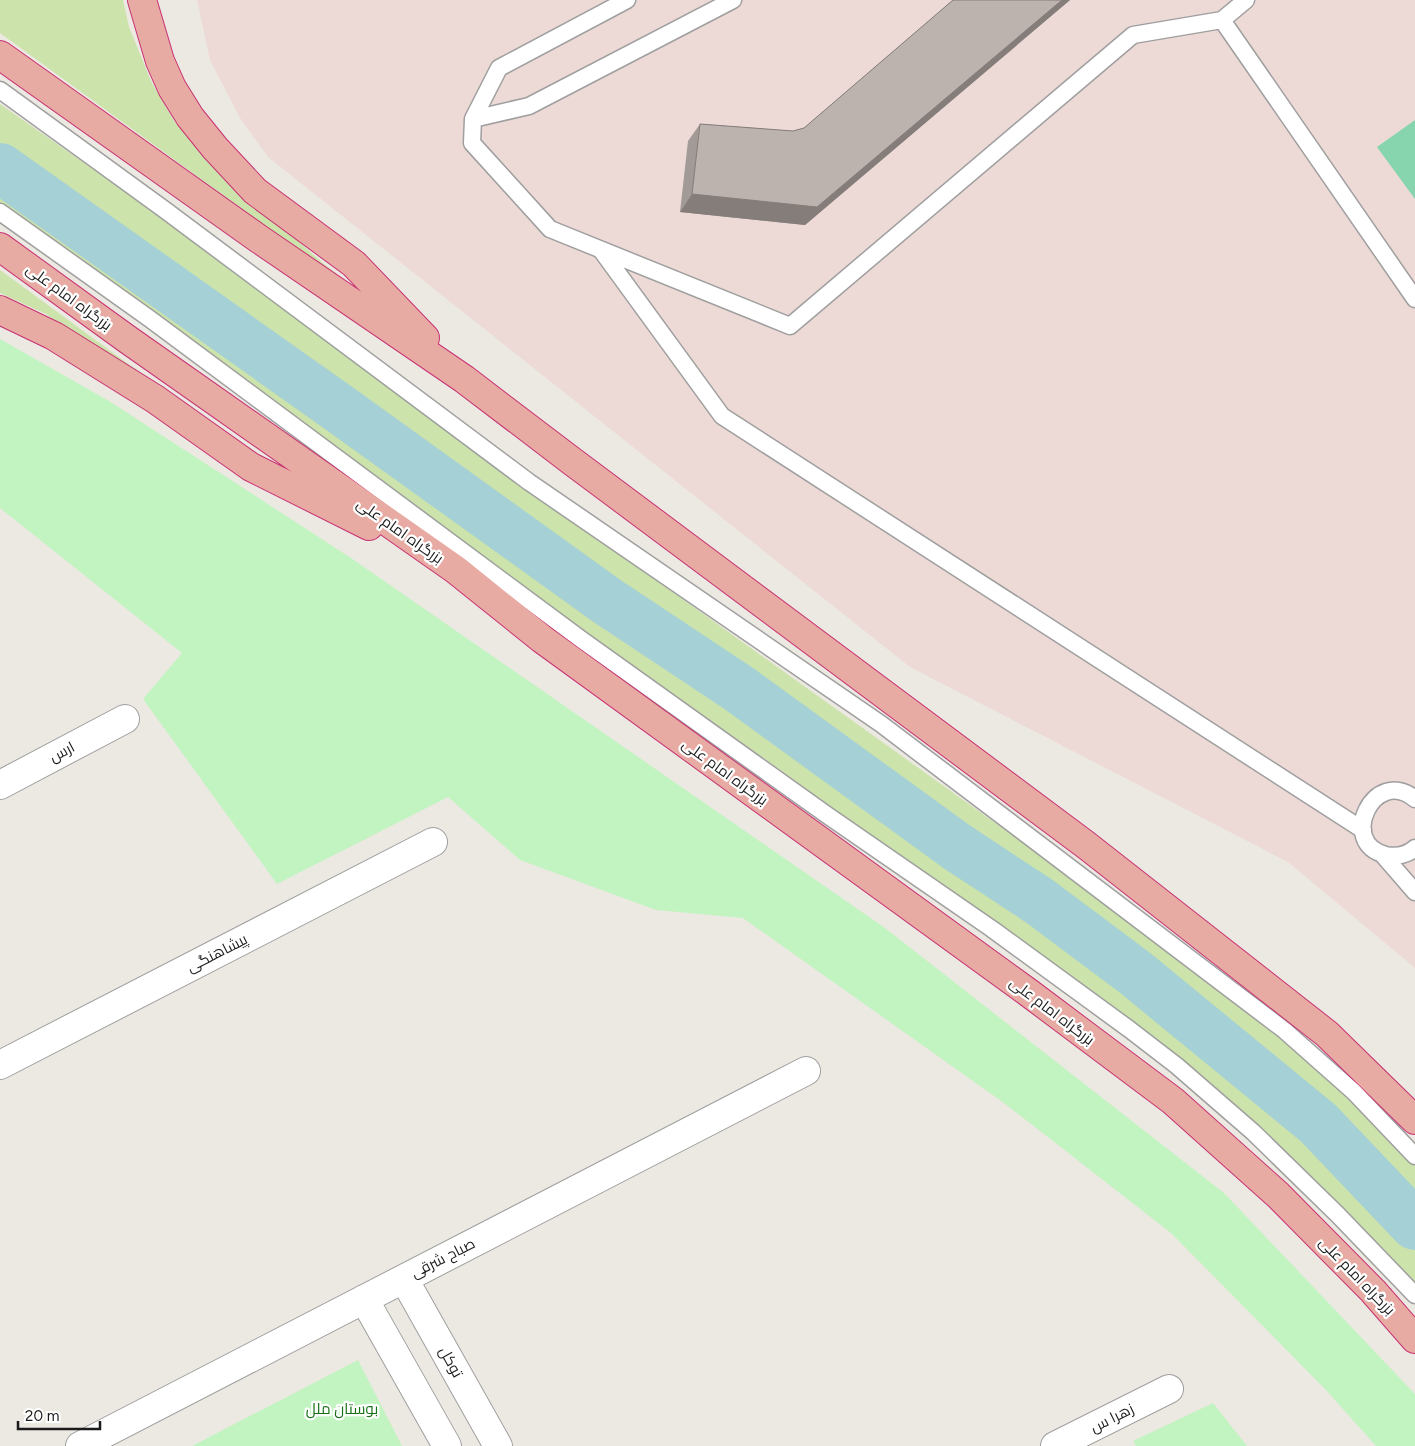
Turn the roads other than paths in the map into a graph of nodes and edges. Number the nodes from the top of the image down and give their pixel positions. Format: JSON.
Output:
{"nodes":[{"id":1,"x":142,"y":0,"type":"edge"},
{"id":2,"x":626,"y":0,"type":"edge"},
{"id":3,"x":733,"y":0,"type":"edge"},
{"id":4,"x":1246,"y":0,"type":"edge"},
{"id":5,"x":1222,"y":20,"type":"junction"},
{"id":6,"x":0,"y":55,"type":"edge"},
{"id":7,"x":0,"y":90,"type":"edge"},
{"id":8,"x":473,"y":119,"type":"junction"},
{"id":9,"x":0,"y":212,"type":"edge"},
{"id":10,"x":0,"y":247,"type":"edge"},
{"id":11,"x":602,"y":250,"type":"junction"},
{"id":12,"x":1415,"y":299,"type":"edge"},
{"id":13,"x":0,"y":310,"type":"edge"},
{"id":14,"x":464,"y":379,"type":"junction"},
{"id":15,"x":456,"y":570,"type":"junction"},
{"id":16,"x":125,"y":719,"type":"dead end"},
{"id":17,"x":0,"y":785,"type":"edge"},
{"id":18,"x":1415,"y":799,"type":"edge"},
{"id":19,"x":1363,"y":830,"type":"junction"},
{"id":20,"x":433,"y":842,"type":"dead end"},
{"id":21,"x":1415,"y":848,"type":"edge"},
{"id":22,"x":1382,"y":854,"type":"junction"},
{"id":23,"x":1415,"y":892,"type":"edge"},
{"id":24,"x":0,"y":1065,"type":"edge"},
{"id":25,"x":806,"y":1071,"type":"dead end"},
{"id":26,"x":1415,"y":1120,"type":"edge"},
{"id":27,"x":1415,"y":1156,"type":"edge"},
{"id":28,"x":404,"y":1279,"type":"junction"},
{"id":29,"x":1415,"y":1295,"type":"edge"},
{"id":30,"x":364,"y":1299,"type":"junction"},
{"id":31,"x":1415,"y":1339,"type":"edge"},
{"id":32,"x":1169,"y":1390,"type":"dead end"},
{"id":33,"x":1058,"y":1445,"type":"edge"},
{"id":34,"x":80,"y":1446,"type":"edge"},
{"id":35,"x":447,"y":1446,"type":"edge"},
{"id":36,"x":498,"y":1446,"type":"edge"}],
"edges":[{"from":1,"to":14,"type":"highway"},
{"from":2,"to":8,"type":"lane"},
{"from":3,"to":8,"type":"lane"},
{"from":4,"to":5,"type":"lane"},
{"from":5,"to":11,"type":"lane"},
{"from":5,"to":12,"type":"lane"},
{"from":6,"to":14,"type":"highway"},
{"from":7,"to":27,"type":"lane"},
{"from":8,"to":11,"type":"lane"},
{"from":9,"to":29,"type":"lane"},
{"from":10,"to":15,"type":"highway","name":"بزرگراه امام علی"},
{"from":11,"to":19,"type":"lane"},
{"from":13,"to":15,"type":"highway"},
{"from":14,"to":26,"type":"highway"},
{"from":15,"to":31,"type":"highway","name":"بزرگراه امام علی"},
{"from":16,"to":17,"type":"street","name":"ارس"},
{"from":18,"to":19,"type":"lane"},
{"from":19,"to":22,"type":"lane"},
{"from":20,"to":24,"type":"street","name":"پیشاهنگی"},
{"from":21,"to":22,"type":"lane"},
{"from":22,"to":23,"type":"lane"},
{"from":25,"to":28,"type":"street","name":"صباح شرقی"},
{"from":28,"to":30,"type":"street","name":"صباح شرقی"},
{"from":28,"to":36,"type":"street","name":"توکل"},
{"from":30,"to":34,"type":"street","name":"صباح شرقی"},
{"from":30,"to":35,"type":"street"},
{"from":32,"to":33,"type":"street","name":"زهرا س"}]}
